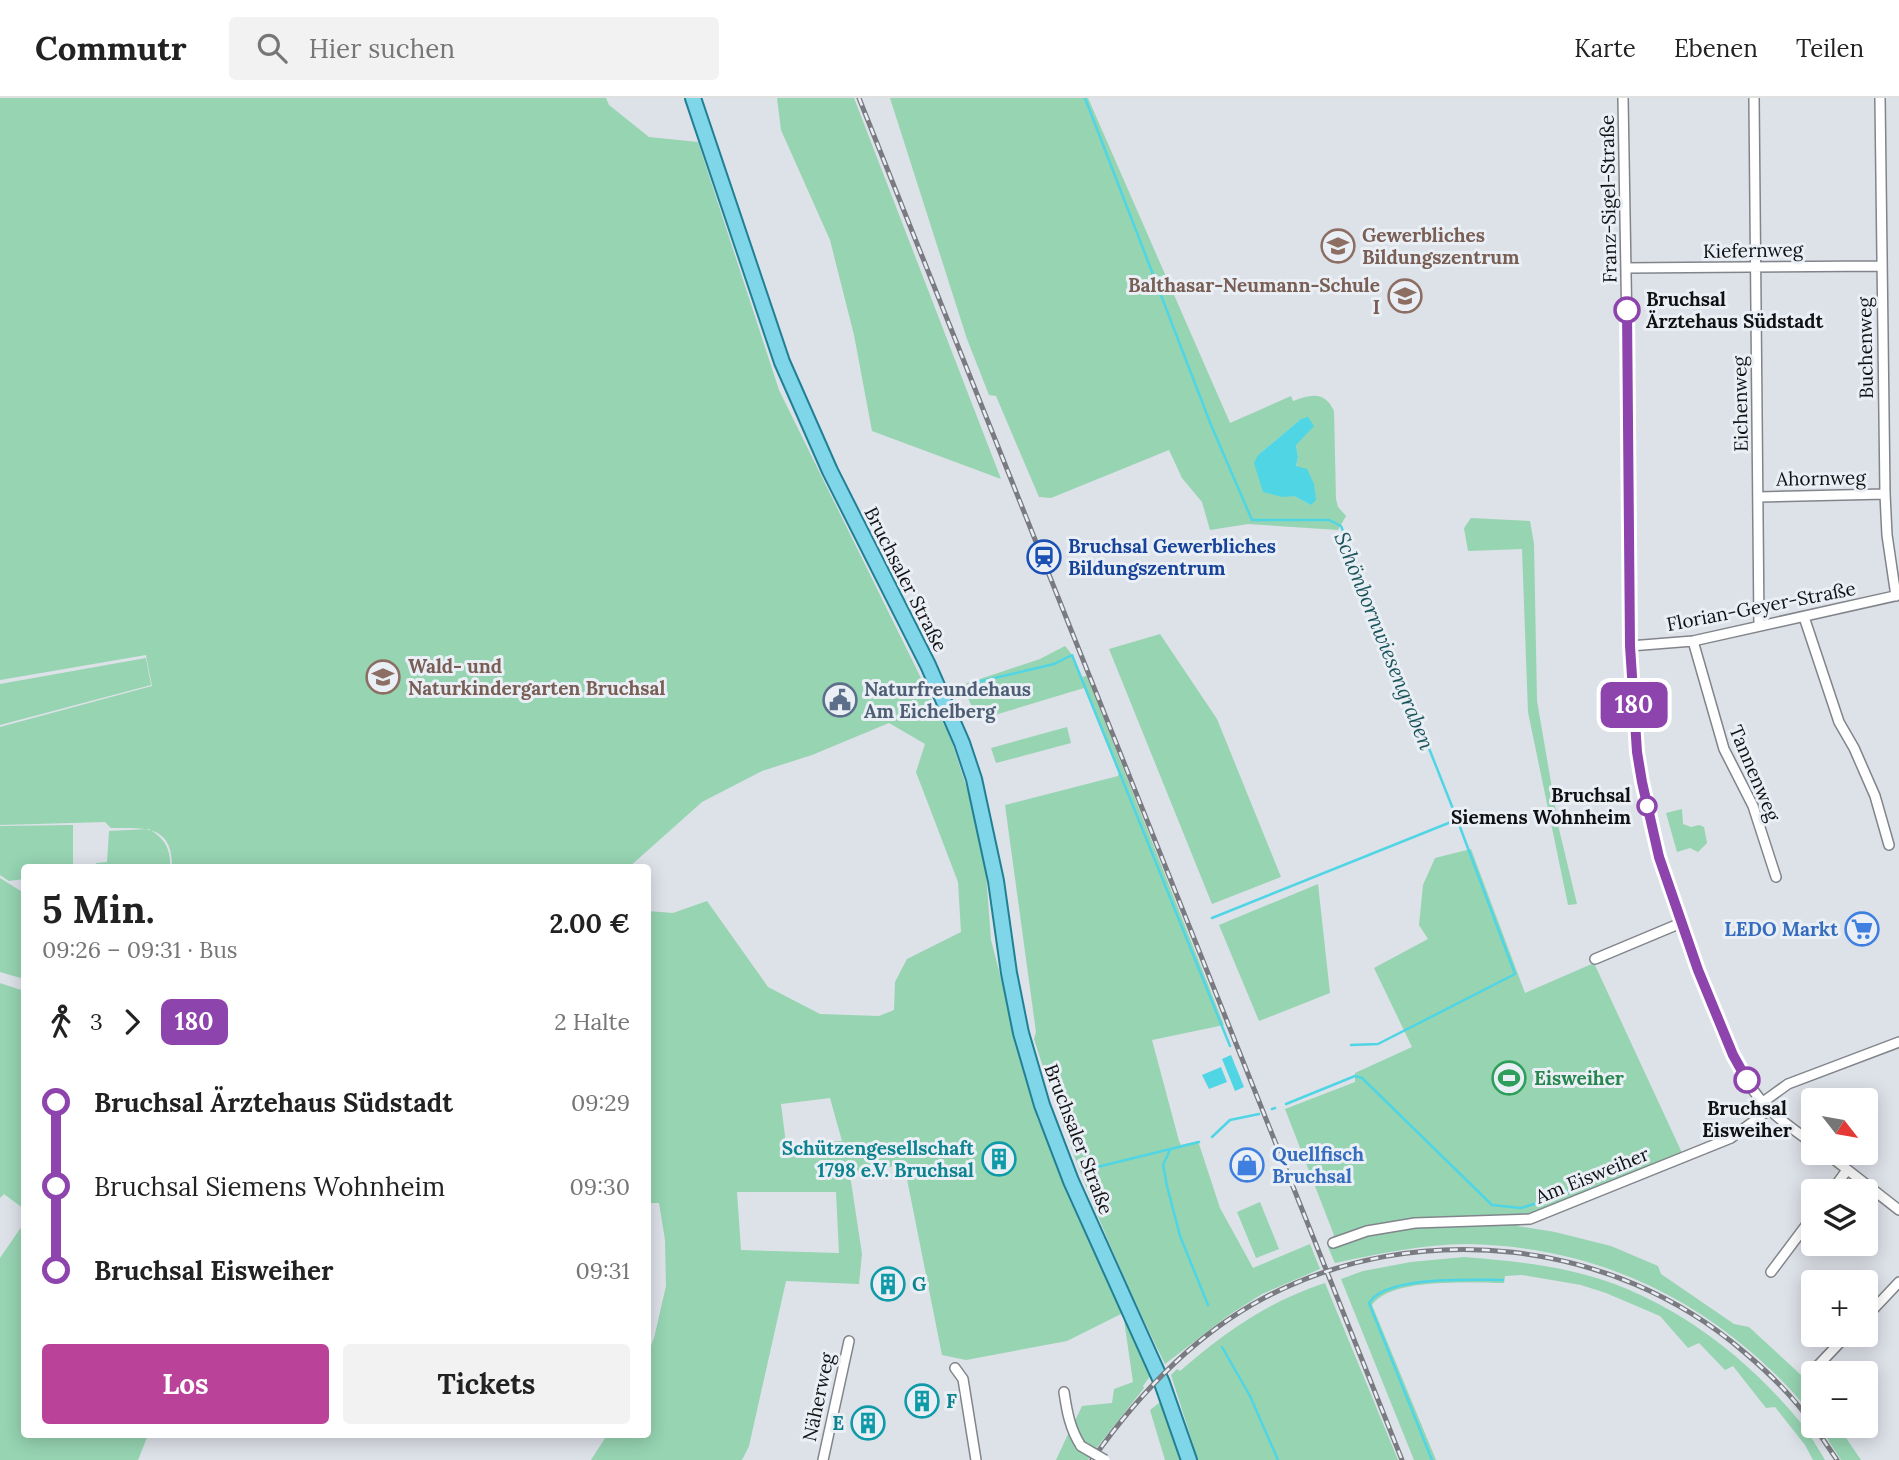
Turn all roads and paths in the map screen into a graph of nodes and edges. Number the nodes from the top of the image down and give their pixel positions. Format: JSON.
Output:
{"nodes":[{"id":1,"x":693,"y":98,"type":"edge"},
{"id":2,"x":1623,"y":98,"type":"edge"},
{"id":3,"x":1754,"y":98,"type":"edge"},
{"id":4,"x":1880,"y":98,"type":"edge"},
{"id":5,"x":1881,"y":266,"type":"junction"},
{"id":6,"x":1755,"y":267,"type":"junction"},
{"id":7,"x":1626,"y":268,"type":"junction"},
{"id":8,"x":1885,"y":494,"type":"junction"},
{"id":9,"x":1759,"y":497,"type":"junction"},
{"id":10,"x":1897,"y":596,"type":"edge"},
{"id":11,"x":1804,"y":617,"type":"junction"},
{"id":12,"x":1759,"y":626,"type":"junction"},
{"id":13,"x":1693,"y":641,"type":"junction"},
{"id":14,"x":1630,"y":646,"type":"junction"},
{"id":15,"x":1889,"y":845,"type":"dead end"},
{"id":16,"x":1776,"y":877,"type":"dead end"},
{"id":17,"x":1681,"y":923,"type":"junction"},
{"id":18,"x":1595,"y":959,"type":"dead end"},
{"id":19,"x":1899,"y":1042,"type":"edge"},
{"id":20,"x":1766,"y":1106,"type":"junction"},
{"id":21,"x":1801,"y":1134,"type":"edge"},
{"id":22,"x":1842,"y":1166,"type":"edge"},
{"id":23,"x":1847,"y":1170,"type":"junction"},
{"id":24,"x":1840,"y":1179,"type":"edge"},
{"id":25,"x":1899,"y":1210,"type":"edge"},
{"id":26,"x":1801,"y":1232,"type":"edge"},
{"id":27,"x":1333,"y":1242,"type":"dead end"},
{"id":28,"x":1771,"y":1272,"type":"dead end"},
{"id":29,"x":1899,"y":1282,"type":"edge"},
{"id":30,"x":1878,"y":1304,"type":"edge"},
{"id":31,"x":849,"y":1342,"type":"dead end"},
{"id":32,"x":1836,"y":1347,"type":"edge"},
{"id":33,"x":1822,"y":1361,"type":"edge"},
{"id":34,"x":955,"y":1368,"type":"dead end"},
{"id":35,"x":1064,"y":1392,"type":"dead end"},
{"id":36,"x":823,"y":1460,"type":"edge"},
{"id":37,"x":976,"y":1460,"type":"edge"},
{"id":38,"x":1105,"y":1460,"type":"edge"},
{"id":39,"x":1189,"y":1460,"type":"edge"}],
"edges":[{"from":1,"to":39,"type":"main road","name":"Bruchsaler Straße"},
{"from":2,"to":7,"type":"street","name":"Franz-Sigel-Straße"},
{"from":3,"to":6,"type":"street","name":"Eichenweg"},
{"from":4,"to":5,"type":"street","name":"Buchenweg"},
{"from":5,"to":6,"type":"street","name":"Kiefernweg"},
{"from":5,"to":8,"type":"street","name":"Buchenweg"},
{"from":6,"to":7,"type":"street","name":"Kiefernweg"},
{"from":6,"to":9,"type":"street","name":"Eichenweg"},
{"from":7,"to":14,"type":"street","name":"Franz-Sigel-Straße"},
{"from":8,"to":9,"type":"street","name":"Ahornweg"},
{"from":8,"to":10,"type":"street","name":"Buchenweg"},
{"from":9,"to":12,"type":"street","name":"Eichenweg"},
{"from":10,"to":11,"type":"street","name":"Florian-Geyer-Straße"},
{"from":11,"to":12,"type":"street","name":"Florian-Geyer-Straße"},
{"from":11,"to":15,"type":"street"},
{"from":12,"to":13,"type":"street","name":"Florian-Geyer-Straße"},
{"from":13,"to":14,"type":"street","name":"Florian-Geyer-Straße"},
{"from":13,"to":16,"type":"street","name":"Tannenweg"},
{"from":14,"to":17,"type":"street","name":"Franz-Sigel-Straße"},
{"from":17,"to":18,"type":"street"},
{"from":17,"to":20,"type":"street","name":"Franz-Sigel-Straße"},
{"from":19,"to":20,"type":"street","name":"Am Eisweiher"},
{"from":20,"to":21,"type":"street","name":"Franz-Sigel-Straße"},
{"from":20,"to":27,"type":"street","name":"Am Eisweiher"},
{"from":22,"to":23,"type":"street"},
{"from":23,"to":24,"type":"street"},
{"from":23,"to":25,"type":"street"},
{"from":26,"to":28,"type":"street"},
{"from":29,"to":30,"type":"street"},
{"from":31,"to":36,"type":"street","name":"Näherweg"},
{"from":32,"to":33,"type":"street"},
{"from":34,"to":37,"type":"street"},
{"from":35,"to":38,"type":"street","bridge":true}]}
